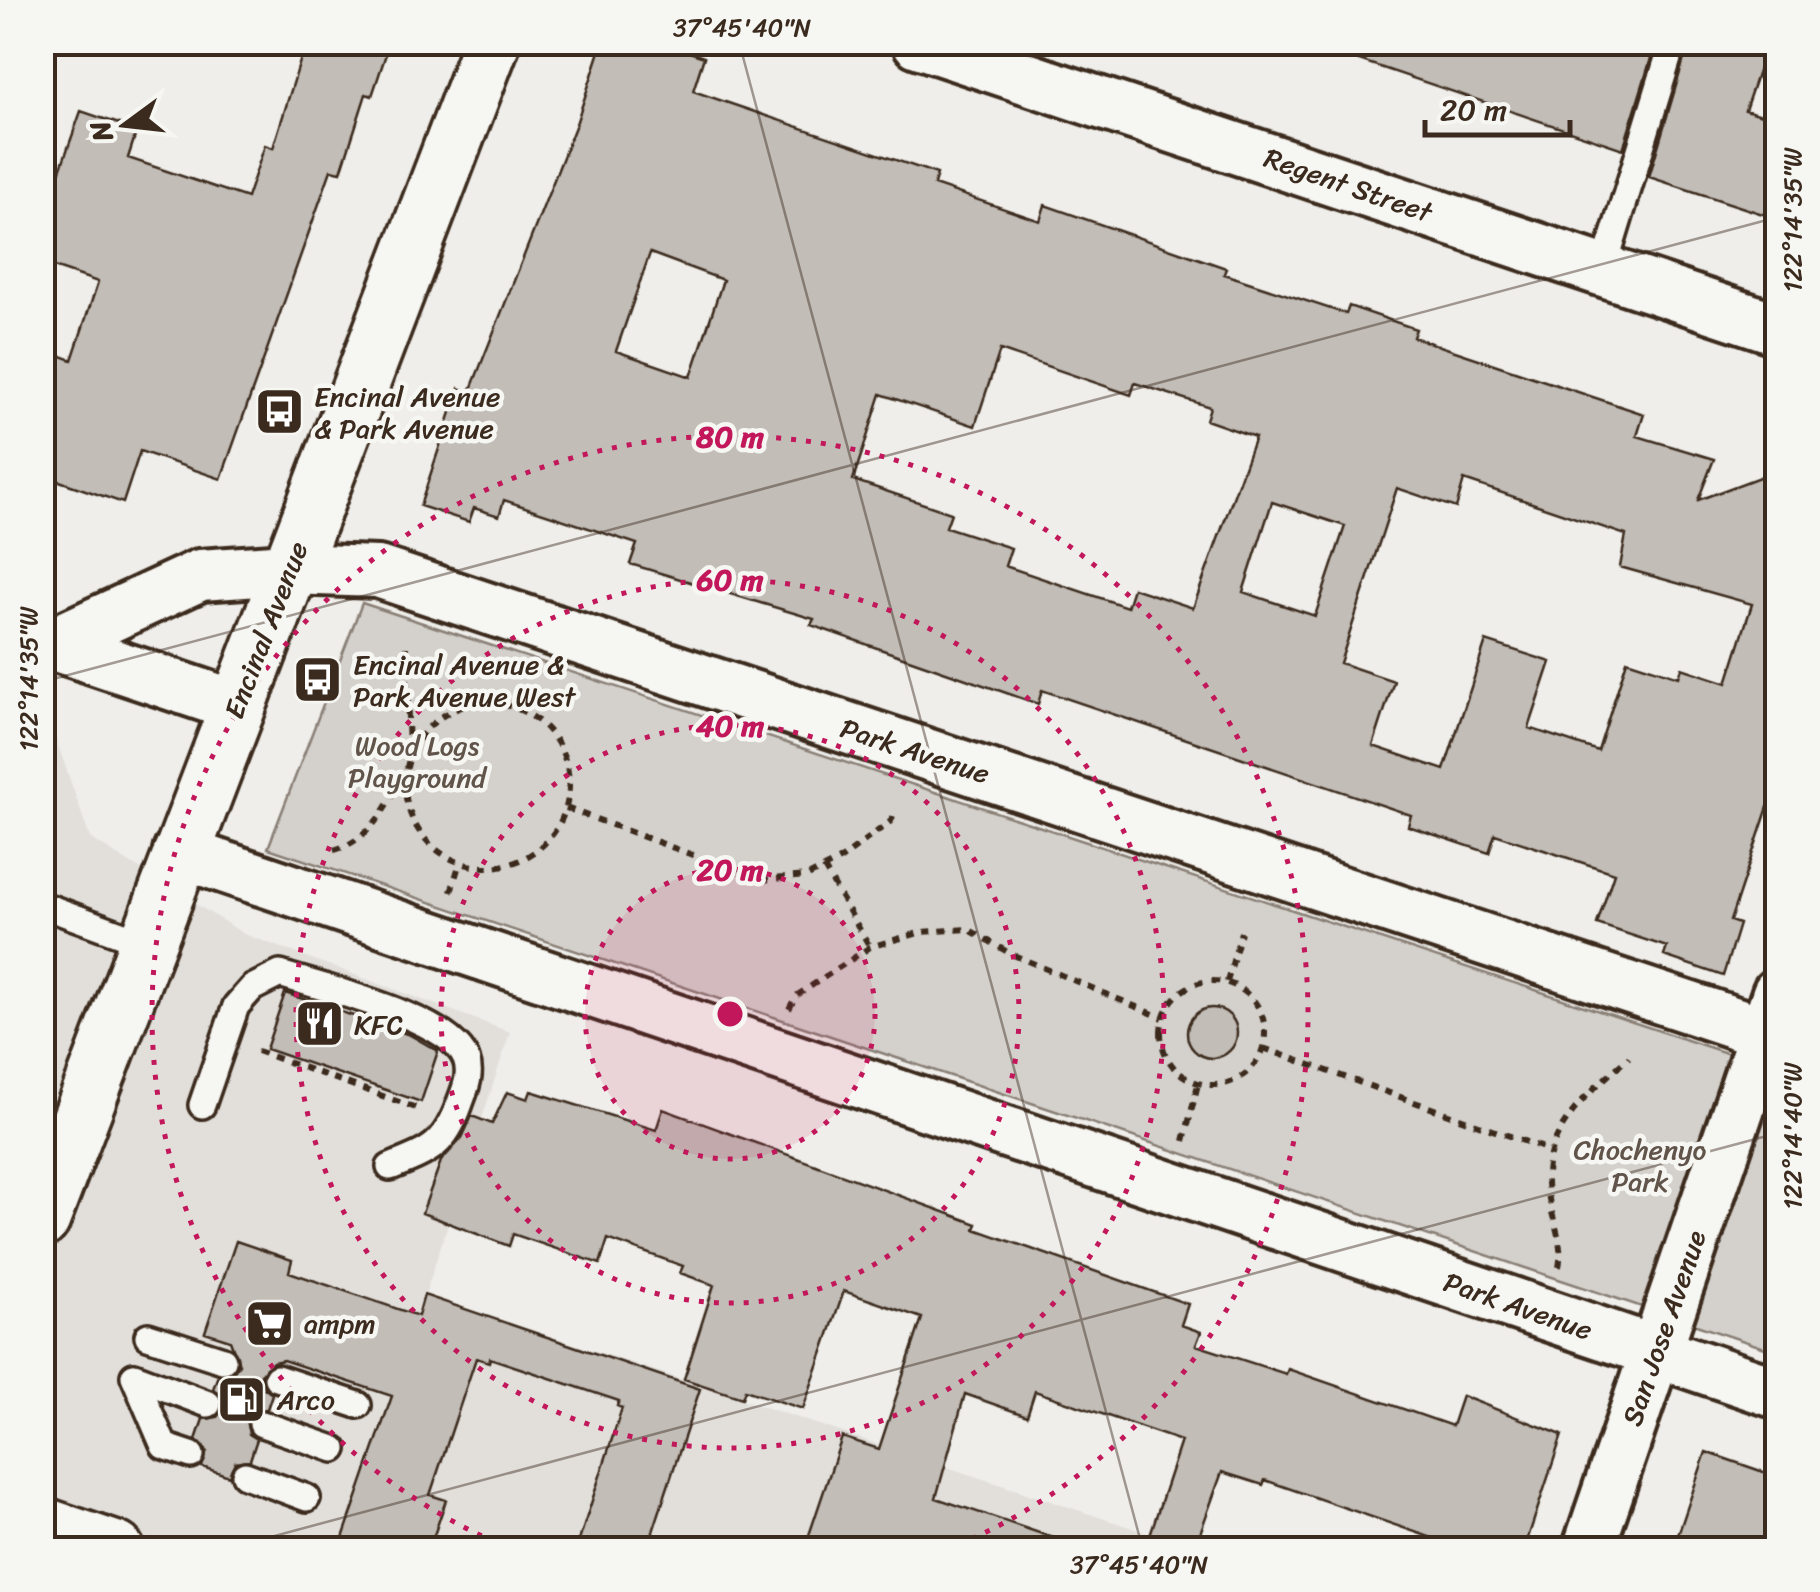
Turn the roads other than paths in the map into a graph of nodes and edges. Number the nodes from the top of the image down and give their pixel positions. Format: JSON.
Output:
{"nodes":[{"id":1,"x":492,"y":42,"type":"edge"},
{"id":2,"x":918,"y":42,"type":"edge"},
{"id":3,"x":1673,"y":42,"type":"edge"},
{"id":4,"x":1603,"y":270,"type":"junction"},
{"id":5,"x":1778,"y":329,"type":"edge"},
{"id":6,"x":288,"y":569,"type":"junction"},
{"id":7,"x":47,"y":642,"type":"edge"},
{"id":8,"x":236,"y":706,"type":"junction"},
{"id":9,"x":180,"y":852,"type":"junction"},
{"id":10,"x":42,"y":906,"type":"edge"},
{"id":11,"x":145,"y":944,"type":"junction"},
{"id":12,"x":1773,"y":1021,"type":"edge"},
{"id":13,"x":202,"y":1105,"type":"dead end"},
{"id":14,"x":390,"y":1167,"type":"dead end"},
{"id":15,"x":42,"y":1218,"type":"edge"},
{"id":16,"x":148,"y":1336,"type":"dead end"},
{"id":17,"x":1656,"y":1352,"type":"junction"},
{"id":18,"x":223,"y":1360,"type":"dead end"},
{"id":19,"x":277,"y":1378,"type":"dead end"},
{"id":20,"x":1778,"y":1393,"type":"edge"},
{"id":21,"x":208,"y":1404,"type":"dead end"},
{"id":22,"x":358,"y":1404,"type":"dead end"},
{"id":23,"x":262,"y":1424,"type":"dead end"},
{"id":24,"x":334,"y":1449,"type":"dead end"},
{"id":25,"x":191,"y":1456,"type":"dead end"},
{"id":26,"x":245,"y":1475,"type":"dead end"},
{"id":27,"x":307,"y":1498,"type":"dead end"},
{"id":28,"x":42,"y":1524,"type":"edge"},
{"id":29,"x":116,"y":1550,"type":"edge"},
{"id":30,"x":1588,"y":1550,"type":"edge"}],
"edges":[{"from":1,"to":6,"type":"main road","name":"Encinal Avenue"},
{"from":2,"to":4,"type":"street","name":"Regent Street"},
{"from":3,"to":4,"type":"lane"},
{"from":4,"to":5,"type":"street","name":"Regent Street"},
{"from":6,"to":7,"type":"street","name":"Park Avenue"},
{"from":6,"to":8,"type":"main road","name":"Encinal Avenue"},
{"from":6,"to":12,"type":"street","name":"Park Avenue"},
{"from":7,"to":8,"type":"street","name":"Park Avenue"},
{"from":8,"to":9,"type":"main road","name":"Encinal Avenue"},
{"from":9,"to":11,"type":"main road","name":"Encinal Avenue"},
{"from":9,"to":17,"type":"street","name":"Park Avenue"},
{"from":10,"to":11,"type":"lane"},
{"from":11,"to":15,"type":"main road","name":"Encinal Avenue"},
{"from":12,"to":17,"type":"street","name":"San Jose Avenue"},
{"from":13,"to":14,"type":"lane"},
{"from":16,"to":18,"type":"lane"},
{"from":17,"to":20,"type":"street","name":"Park Avenue"},
{"from":17,"to":30,"type":"street","name":"San Jose Avenue"},
{"from":19,"to":22,"type":"lane"},
{"from":21,"to":25,"type":"lane"},
{"from":23,"to":24,"type":"lane"},
{"from":26,"to":27,"type":"lane"},
{"from":28,"to":29,"type":"main road"}]}
